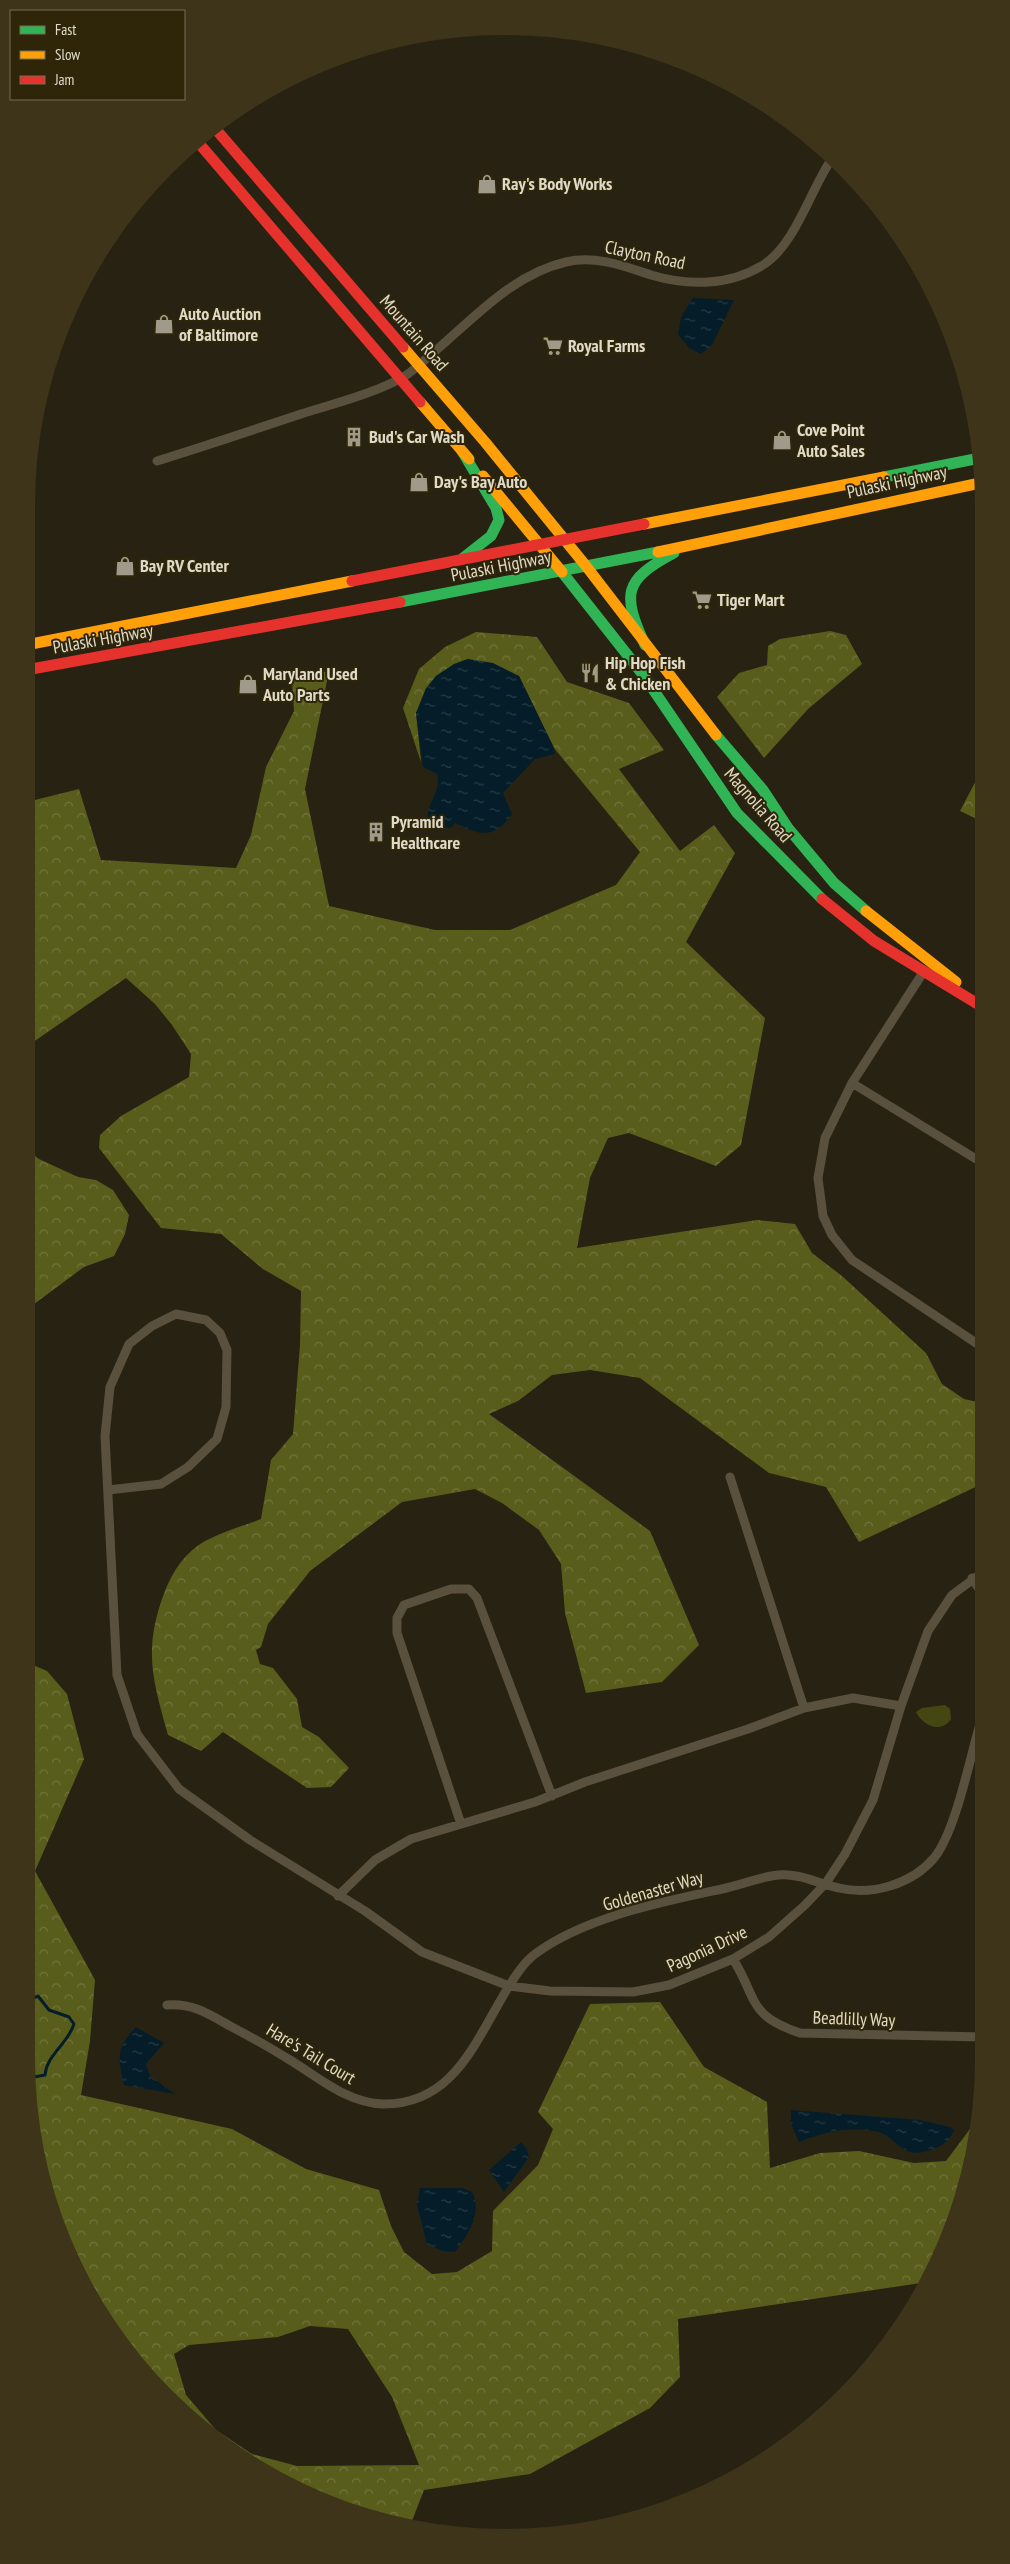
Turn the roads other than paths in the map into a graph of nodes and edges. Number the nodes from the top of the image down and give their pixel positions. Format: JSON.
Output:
{"nodes":[{"id":1,"x":219,"y":132,"type":"edge"},
{"id":2,"x":202,"y":146,"type":"edge"},
{"id":3,"x":828,"y":165,"type":"edge"},
{"id":4,"x":418,"y":365,"type":"junction"},
{"id":5,"x":399,"y":380,"type":"junction"},
{"id":6,"x":462,"y":451,"type":"junction"},
{"id":7,"x":973,"y":459,"type":"edge"},
{"id":8,"x":157,"y":460,"type":"dead end"},
{"id":9,"x":974,"y":484,"type":"edge"},
{"id":10,"x":714,"y":538,"type":"junction"},
{"id":11,"x":566,"y":540,"type":"junction"},
{"id":12,"x":541,"y":544,"type":"junction"},
{"id":13,"x":460,"y":560,"type":"junction"},
{"id":14,"x":586,"y":566,"type":"junction"},
{"id":15,"x":562,"y":572,"type":"junction"},
{"id":16,"x":250,"y":616,"type":"junction"},
{"id":17,"x":35,"y":644,"type":"edge"},
{"id":18,"x":645,"y":645,"type":"junction"},
{"id":19,"x":35,"y":668,"type":"edge"},
{"id":20,"x":924,"y":971,"type":"junction"},
{"id":21,"x":975,"y":994,"type":"edge"},
{"id":22,"x":975,"y":1002,"type":"edge"},
{"id":23,"x":852,"y":1083,"type":"junction"},
{"id":24,"x":975,"y":1158,"type":"edge"},
{"id":25,"x":975,"y":1342,"type":"edge"},
{"id":26,"x":730,"y":1477,"type":"dead end"},
{"id":27,"x":108,"y":1490,"type":"junction"},
{"id":28,"x":975,"y":1576,"type":"edge"},
{"id":29,"x":972,"y":1578,"type":"junction"},
{"id":30,"x":975,"y":1583,"type":"edge"},
{"id":31,"x":901,"y":1706,"type":"junction"},
{"id":32,"x":804,"y":1708,"type":"junction"},
{"id":33,"x":975,"y":1743,"type":"edge"},
{"id":34,"x":552,"y":1796,"type":"junction"},
{"id":35,"x":461,"y":1824,"type":"junction"},
{"id":36,"x":826,"y":1883,"type":"junction"},
{"id":37,"x":338,"y":1896,"type":"junction"},
{"id":38,"x":733,"y":1959,"type":"junction"},
{"id":39,"x":509,"y":1986,"type":"junction"},
{"id":40,"x":167,"y":2005,"type":"dead end"},
{"id":41,"x":975,"y":2036,"type":"edge"}],
"edges":[{"from":1,"to":4,"type":"main road","name":"Mountain Road"},
{"from":2,"to":5,"type":"main road"},
{"from":3,"to":4,"type":"street","name":"Clayton Road"},
{"from":4,"to":5,"type":"street","name":"Clayton Road"},
{"from":4,"to":11,"type":"main road","name":"Mountain Road"},
{"from":5,"to":6,"type":"main road"},
{"from":5,"to":8,"type":"street","name":"Clayton Road"},
{"from":6,"to":12,"type":"main road"},
{"from":6,"to":13,"type":"main road"},
{"from":7,"to":11,"type":"main road","name":"Pulaski Highway"},
{"from":9,"to":10,"type":"main road","name":"Pulaski Highway"},
{"from":10,"to":14,"type":"main road","name":"Pulaski Highway"},
{"from":10,"to":18,"type":"main road"},
{"from":11,"to":12,"type":"main road","name":"Pulaski Highway"},
{"from":11,"to":14,"type":"main road","name":"Mountain Road"},
{"from":12,"to":13,"type":"main road","name":"Pulaski Highway"},
{"from":12,"to":15,"type":"main road"},
{"from":13,"to":16,"type":"main road","name":"Pulaski Highway"},
{"from":14,"to":15,"type":"main road","name":"Pulaski Highway"},
{"from":14,"to":18,"type":"main road","name":"Magnolia Road"},
{"from":15,"to":16,"type":"main road","name":"Pulaski Highway"},
{"from":15,"to":20,"type":"main road","name":"Magnolia Road"},
{"from":16,"to":17,"type":"main road","name":"Pulaski Highway"},
{"from":16,"to":19,"type":"main road","name":"Pulaski Highway"},
{"from":18,"to":21,"type":"main road","name":"Magnolia Road"},
{"from":20,"to":22,"type":"main road","name":"Magnolia Road"},
{"from":20,"to":23,"type":"street"},
{"from":23,"to":24,"type":"street"},
{"from":23,"to":25,"type":"street"},
{"from":26,"to":32,"type":"street"},
{"from":27,"to":27,"type":"street"},
{"from":27,"to":37,"type":"street","name":"Pagonia Drive"},
{"from":28,"to":29,"type":"street","name":"Pagonia Drive"},
{"from":29,"to":30,"type":"street"},
{"from":29,"to":31,"type":"street","name":"Pagonia Drive"},
{"from":31,"to":32,"type":"street"},
{"from":31,"to":36,"type":"street","name":"Pagonia Drive"},
{"from":32,"to":34,"type":"street"},
{"from":33,"to":36,"type":"street","name":"Goldenaster Way"},
{"from":34,"to":35,"type":"street"},
{"from":34,"to":35,"type":"street"},
{"from":35,"to":37,"type":"street"},
{"from":36,"to":38,"type":"street","name":"Pagonia Drive"},
{"from":36,"to":39,"type":"street","name":"Goldenaster Way"},
{"from":37,"to":39,"type":"street","name":"Pagonia Drive"},
{"from":38,"to":39,"type":"street","name":"Pagonia Drive"},
{"from":38,"to":41,"type":"street","name":"Beadlilly Way"},
{"from":39,"to":40,"type":"street","name":"Hare's Tail Court"}]}
